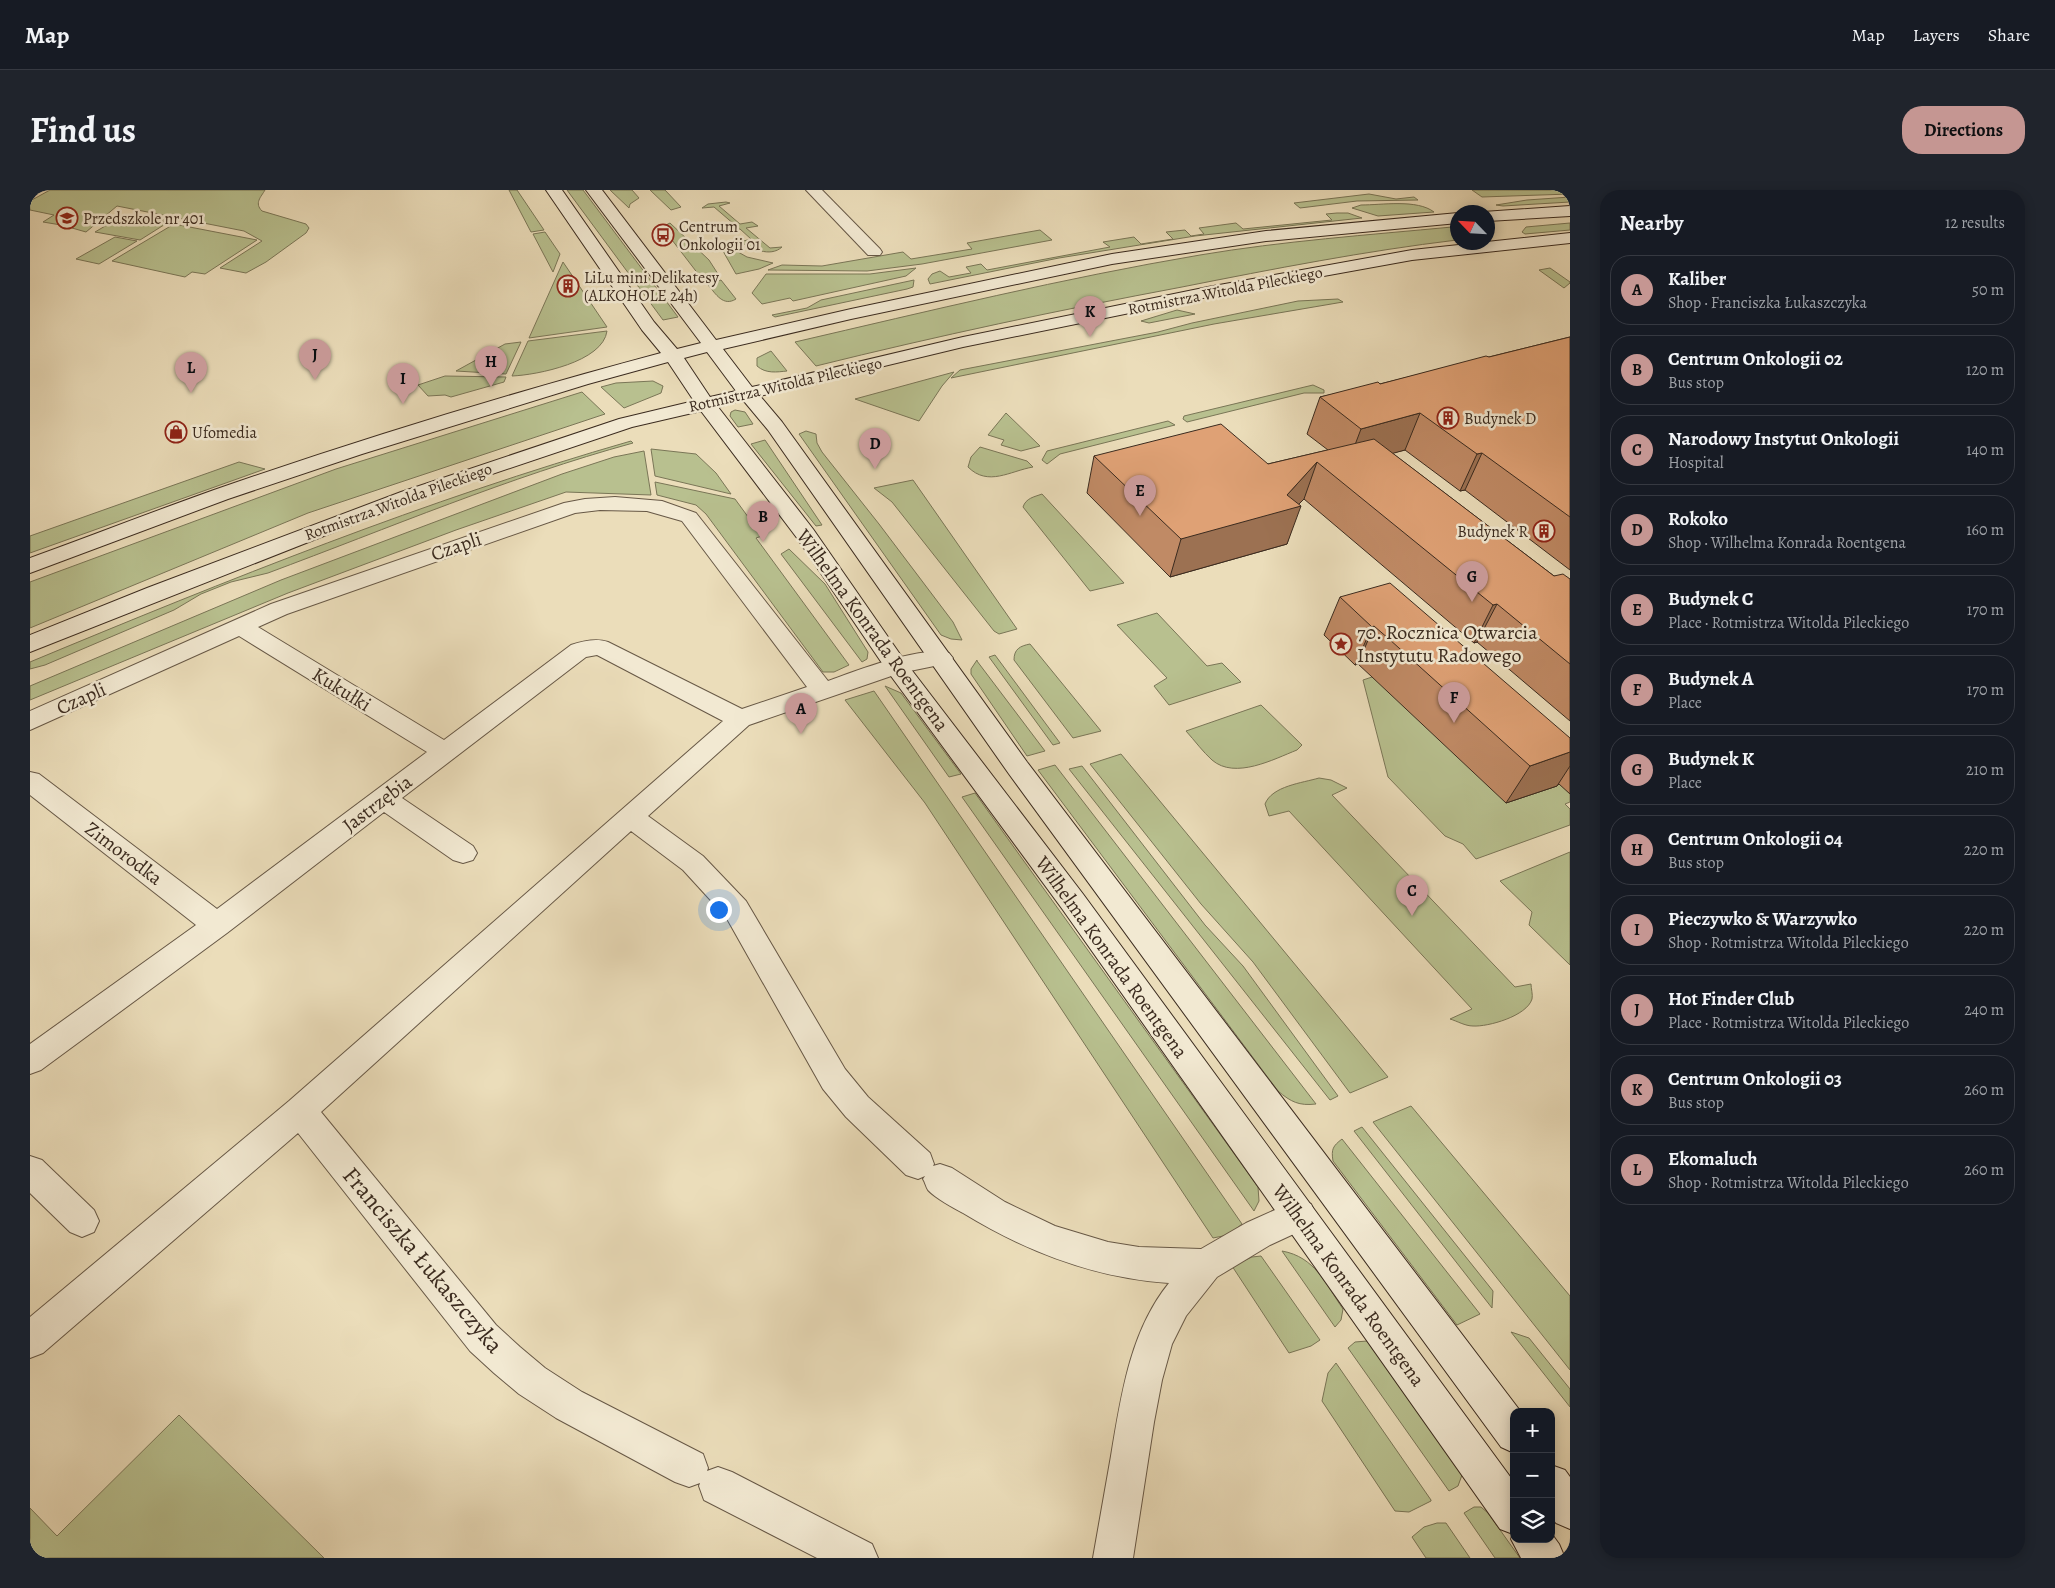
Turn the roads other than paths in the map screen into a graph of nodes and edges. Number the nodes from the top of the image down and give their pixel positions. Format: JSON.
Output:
{"nodes":[{"id":1,"x":554,"y":190,"type":"edge"},
{"id":2,"x":594,"y":190,"type":"edge"},
{"id":3,"x":814,"y":190,"type":"edge"},
{"id":4,"x":1570,"y":211,"type":"edge"},
{"id":5,"x":1495,"y":216,"type":"edge"},
{"id":6,"x":1450,"y":219,"type":"edge"},
{"id":7,"x":1570,"y":238,"type":"edge"},
{"id":8,"x":874,"y":252,"type":"dead end"},
{"id":9,"x":712,"y":347,"type":"junction"},
{"id":10,"x":673,"y":355,"type":"junction"},
{"id":11,"x":748,"y":394,"type":"junction"},
{"id":12,"x":705,"y":403,"type":"junction"},
{"id":13,"x":30,"y":566,"type":"edge"},
{"id":14,"x":239,"y":626,"type":"junction"},
{"id":15,"x":30,"y":644,"type":"edge"},
{"id":16,"x":941,"y":658,"type":"junction"},
{"id":17,"x":896,"y":666,"type":"junction"},
{"id":18,"x":822,"y":690,"type":"junction"},
{"id":19,"x":740,"y":719,"type":"junction"},
{"id":20,"x":30,"y":721,"type":"edge"},
{"id":21,"x":445,"y":752,"type":"junction"},
{"id":22,"x":30,"y":781,"type":"edge"},
{"id":23,"x":383,"y":799,"type":"junction"},
{"id":24,"x":632,"y":818,"type":"junction"},
{"id":25,"x":463,"y":853,"type":"dead end"},
{"id":26,"x":218,"y":925,"type":"junction"},
{"id":27,"x":30,"y":1061,"type":"edge"},
{"id":28,"x":300,"y":1111,"type":"junction"},
{"id":29,"x":30,"y":1172,"type":"edge"},
{"id":30,"x":1299,"y":1215,"type":"junction"},
{"id":31,"x":82,"y":1222,"type":"dead end"},
{"id":32,"x":1204,"y":1266,"type":"junction"},
{"id":33,"x":30,"y":1340,"type":"edge"},
{"id":34,"x":1510,"y":1429,"type":"edge"},
{"id":35,"x":1555,"y":1489,"type":"edge"},
{"id":36,"x":1510,"y":1509,"type":"edge"},
{"id":37,"x":1570,"y":1509,"type":"edge"},
{"id":38,"x":1534,"y":1543,"type":"edge"},
{"id":39,"x":858,"y":1558,"type":"edge"},
{"id":40,"x":1112,"y":1558,"type":"edge"},
{"id":41,"x":1545,"y":1558,"type":"edge"}],
"edges":[{"from":1,"to":10,"type":"street","name":"Wilhelma Konrada Roentgena"},
{"from":2,"to":9,"type":"street","name":"Wilhelma Konrada Roentgena"},
{"from":3,"to":8,"type":"street"},
{"from":4,"to":5,"type":"street"},
{"from":6,"to":9,"type":"street"},
{"from":7,"to":11,"type":"street","name":"Rotmistrza Witolda Pileckiego"},
{"from":9,"to":10,"type":"street"},
{"from":9,"to":11,"type":"street","name":"Wilhelma Konrada Roentgena"},
{"from":10,"to":12,"type":"street","name":"Wilhelma Konrada Roentgena"},
{"from":10,"to":13,"type":"street"},
{"from":11,"to":12,"type":"street","name":"Rotmistrza Witolda Pileckiego"},
{"from":11,"to":16,"type":"street","name":"Wilhelma Konrada Roentgena"},
{"from":12,"to":15,"type":"street","name":"Rotmistrza Witolda Pileckiego"},
{"from":12,"to":17,"type":"street","name":"Wilhelma Konrada Roentgena"},
{"from":14,"to":18,"type":"street","name":"Czapli"},
{"from":14,"to":20,"type":"street","name":"Czapli"},
{"from":14,"to":21,"type":"street","name":"Kukułki"},
{"from":16,"to":17,"type":"street"},
{"from":16,"to":34,"type":"street","name":"Wilhelma Konrada Roentgena"},
{"from":17,"to":18,"type":"street"},
{"from":17,"to":30,"type":"street","name":"Wilhelma Konrada Roentgena"},
{"from":18,"to":19,"type":"street"},
{"from":19,"to":21,"type":"street","name":"Jastrzębia"},
{"from":19,"to":24,"type":"street"},
{"from":21,"to":23,"type":"street","name":"Jastrzębia"},
{"from":22,"to":26,"type":"street","name":"Zimorodka"},
{"from":23,"to":25,"type":"street"},
{"from":23,"to":26,"type":"street","name":"Jastrzębia"},
{"from":24,"to":28,"type":"street"},
{"from":24,"to":32,"type":"street"},
{"from":26,"to":27,"type":"street","name":"Jastrzębia"},
{"from":28,"to":33,"type":"street"},
{"from":28,"to":39,"type":"street","name":"Franciszka Łukaszczyka"},
{"from":29,"to":31,"type":"street"},
{"from":30,"to":32,"type":"street"},
{"from":30,"to":36,"type":"street","name":"Wilhelma Konrada Roentgena"},
{"from":32,"to":40,"type":"street"},
{"from":35,"to":37,"type":"street"},
{"from":38,"to":41,"type":"street"}]}
